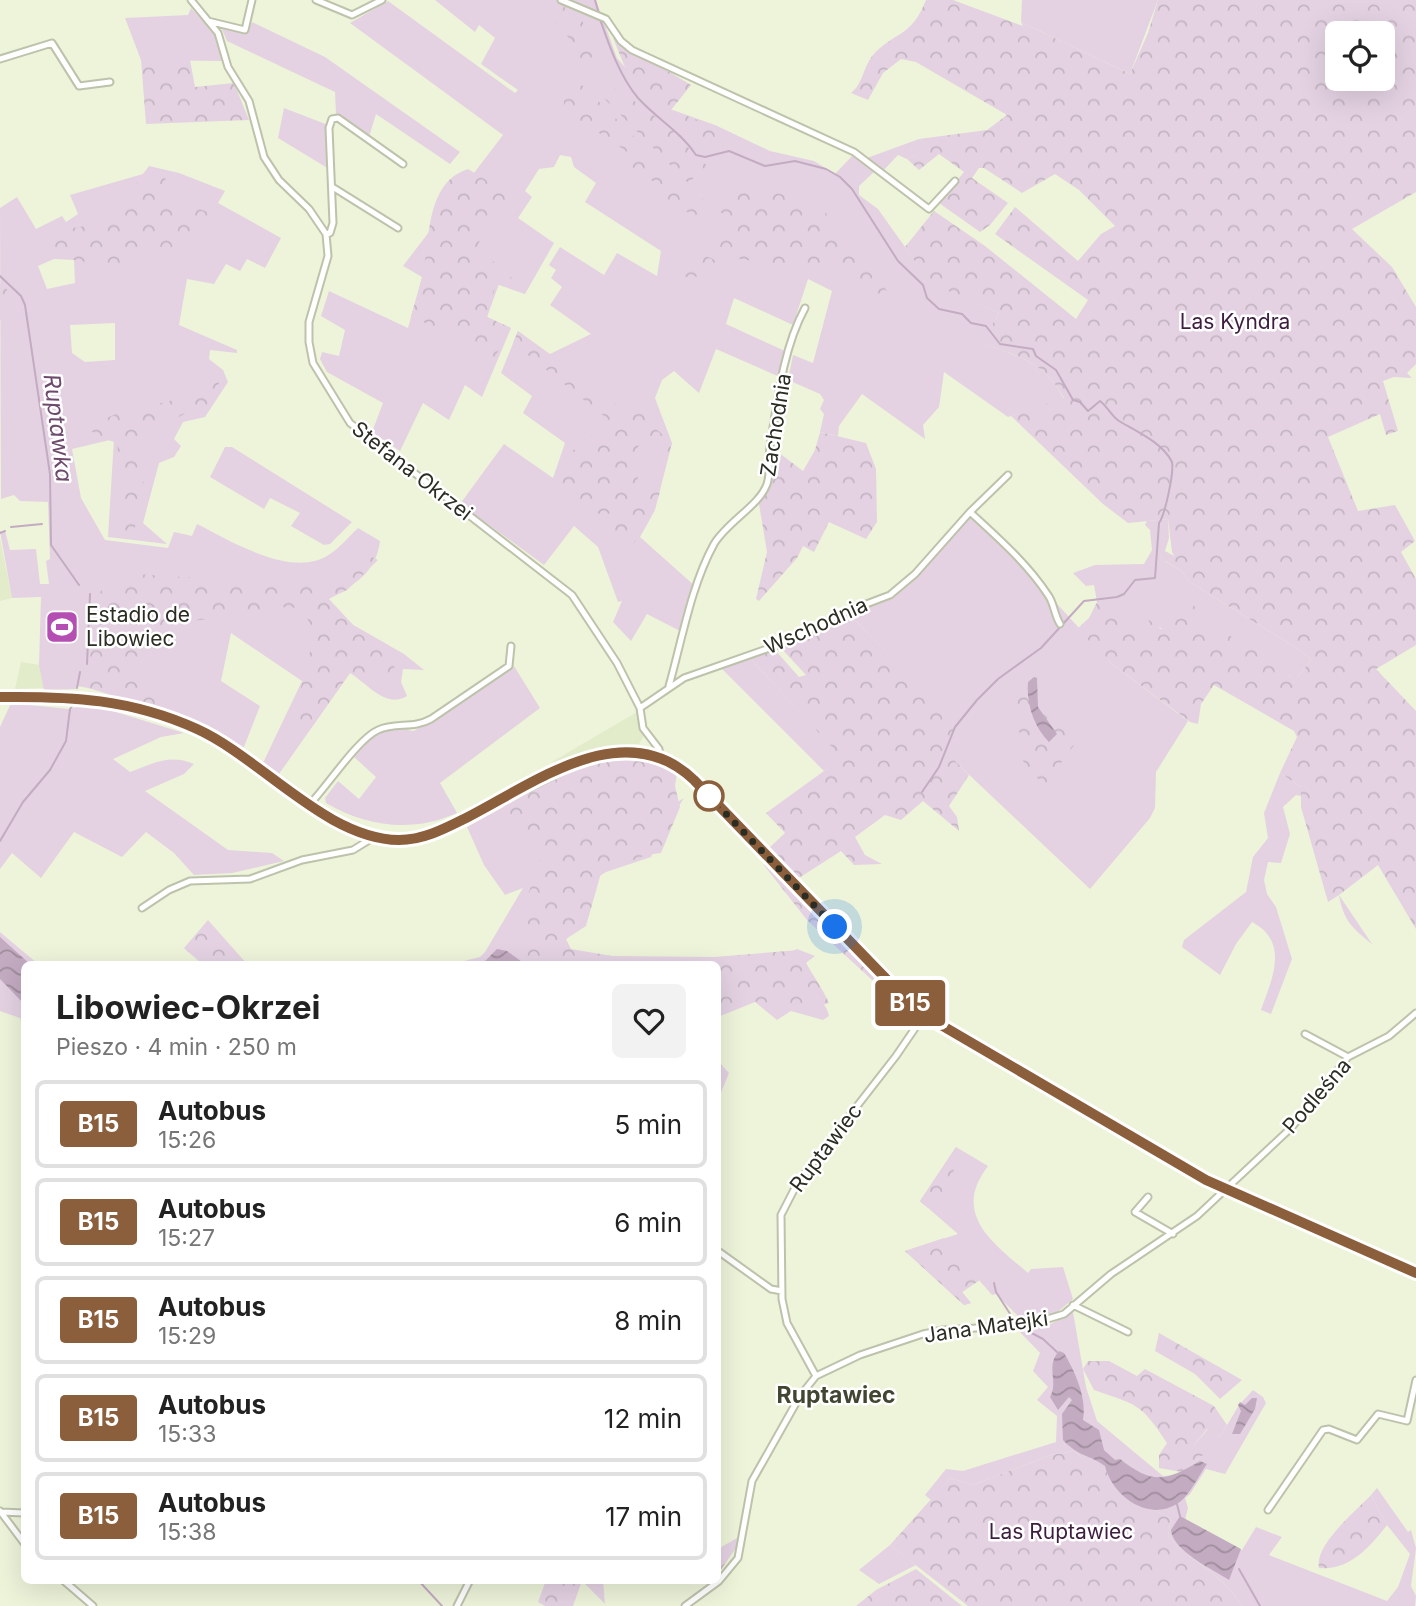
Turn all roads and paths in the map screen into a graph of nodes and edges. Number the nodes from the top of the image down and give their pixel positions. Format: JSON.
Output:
{"nodes":[{"id":1,"x":191,"y":0,"type":"edge"},
{"id":2,"x":252,"y":0,"type":"edge"},
{"id":3,"x":316,"y":0,"type":"edge"},
{"id":4,"x":382,"y":0,"type":"edge"},
{"id":5,"x":561,"y":0,"type":"edge"},
{"id":6,"x":208,"y":21,"type":"junction"},
{"id":7,"x":0,"y":59,"type":"edge"},
{"id":8,"x":110,"y":82,"type":"dead end"},
{"id":9,"x":403,"y":164,"type":"dead end"},
{"id":10,"x":955,"y":181,"type":"dead end"},
{"id":11,"x":334,"y":188,"type":"junction"},
{"id":12,"x":398,"y":228,"type":"dead end"},
{"id":13,"x":326,"y":234,"type":"junction"},
{"id":14,"x":805,"y":308,"type":"dead end"},
{"id":15,"x":1008,"y":475,"type":"dead end"},
{"id":16,"x":970,"y":512,"type":"junction"},
{"id":17,"x":1060,"y":624,"type":"dead end"},
{"id":18,"x":511,"y":646,"type":"dead end"},
{"id":19,"x":669,"y":686,"type":"junction"},
{"id":20,"x":0,"y":697,"type":"edge"},
{"id":21,"x":640,"y":708,"type":"junction"},
{"id":22,"x":660,"y":757,"type":"junction"},
{"id":23,"x":310,"y":804,"type":"junction"},
{"id":24,"x":373,"y":836,"type":"junction"},
{"id":25,"x":142,"y":908,"type":"dead end"},
{"id":26,"x":1416,"y":1013,"type":"edge"},
{"id":27,"x":924,"y":1015,"type":"junction"},
{"id":28,"x":1305,"y":1034,"type":"dead end"},
{"id":29,"x":1348,"y":1057,"type":"junction"},
{"id":30,"x":1225,"y":1189,"type":"junction"},
{"id":31,"x":1148,"y":1197,"type":"dead end"},
{"id":32,"x":1174,"y":1234,"type":"junction"},
{"id":33,"x":721,"y":1253,"type":"edge"},
{"id":34,"x":1416,"y":1273,"type":"edge"},
{"id":35,"x":782,"y":1291,"type":"junction"},
{"id":36,"x":1073,"y":1305,"type":"junction"},
{"id":37,"x":1128,"y":1332,"type":"dead end"},
{"id":38,"x":816,"y":1376,"type":"junction"},
{"id":39,"x":1416,"y":1380,"type":"edge"},
{"id":40,"x":1268,"y":1510,"type":"dead end"},
{"id":41,"x":0,"y":1511,"type":"edge"},
{"id":42,"x":21,"y":1513,"type":"edge"},
{"id":43,"x":21,"y":1539,"type":"edge"},
{"id":44,"x":721,"y":1579,"type":"edge"},
{"id":45,"x":68,"y":1584,"type":"edge"},
{"id":46,"x":468,"y":1584,"type":"edge"},
{"id":47,"x":715,"y":1584,"type":"edge"},
{"id":48,"x":93,"y":1606,"type":"edge"},
{"id":49,"x":457,"y":1606,"type":"edge"},
{"id":50,"x":685,"y":1606,"type":"edge"}],
"edges":[{"from":1,"to":6,"type":"street"},
{"from":2,"to":6,"type":"street"},
{"from":3,"to":4,"type":"street"},
{"from":5,"to":10,"type":"street"},
{"from":6,"to":13,"type":"street"},
{"from":7,"to":8,"type":"street"},
{"from":9,"to":11,"type":"street","name":"Stefana Okrzei"},
{"from":11,"to":12,"type":"street"},
{"from":11,"to":13,"type":"street","name":"Stefana Okrzei"},
{"from":13,"to":21,"type":"street","name":"Stefana Okrzei"},
{"from":14,"to":19,"type":"street","name":"Zachodnia"},
{"from":15,"to":16,"type":"street","name":"Wschodnia"},
{"from":16,"to":17,"type":"street"},
{"from":16,"to":19,"type":"street","name":"Wschodnia"},
{"from":18,"to":23,"type":"street"},
{"from":19,"to":21,"type":"street","name":"Wschodnia"},
{"from":20,"to":23,"type":"street"},
{"from":21,"to":22,"type":"street","name":"Stefana Okrzei"},
{"from":22,"to":24,"type":"street"},
{"from":22,"to":27,"type":"street"},
{"from":23,"to":24,"type":"street"},
{"from":24,"to":25,"type":"street"},
{"from":26,"to":29,"type":"street","name":"Podleśna"},
{"from":27,"to":30,"type":"street"},
{"from":27,"to":35,"type":"street","name":"Ruptawiec"},
{"from":28,"to":29,"type":"street"},
{"from":29,"to":30,"type":"street","name":"Podleśna"},
{"from":30,"to":32,"type":"street","name":"Jana Matejki"},
{"from":30,"to":34,"type":"street"},
{"from":31,"to":32,"type":"street"},
{"from":32,"to":36,"type":"street","name":"Jana Matejki"},
{"from":33,"to":35,"type":"street"},
{"from":35,"to":38,"type":"street","name":"Ruptawiec"},
{"from":36,"to":37,"type":"street"},
{"from":36,"to":38,"type":"street","name":"Jana Matejki"},
{"from":38,"to":44,"type":"street"},
{"from":39,"to":40,"type":"street"},
{"from":41,"to":42,"type":"street"},
{"from":41,"to":43,"type":"street"},
{"from":45,"to":48,"type":"street"},
{"from":46,"to":49,"type":"street"},
{"from":47,"to":50,"type":"street"}]}
